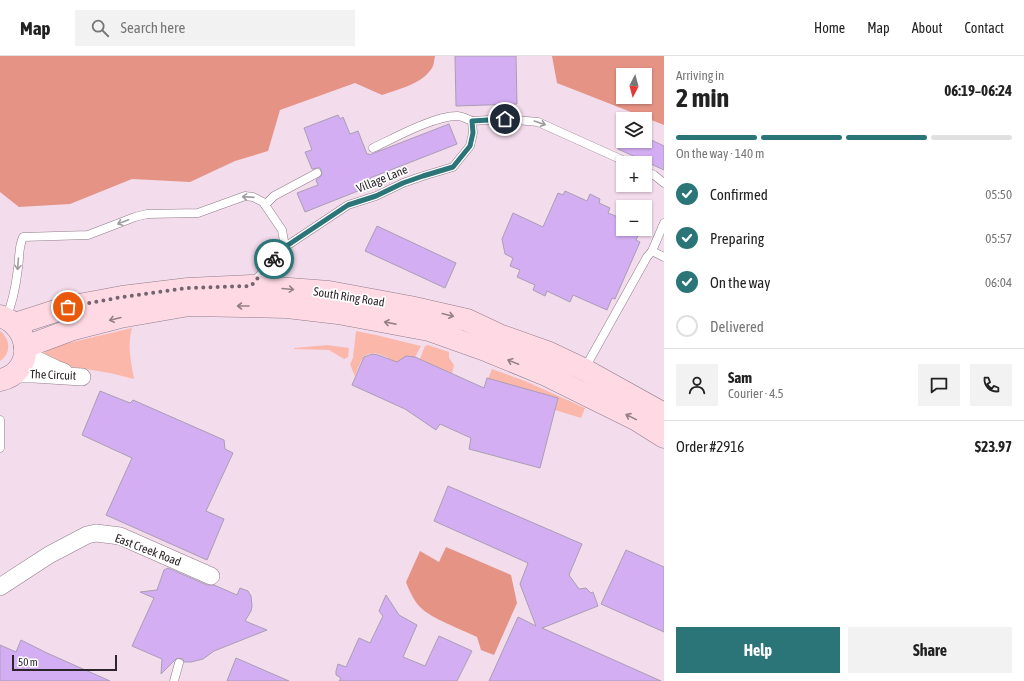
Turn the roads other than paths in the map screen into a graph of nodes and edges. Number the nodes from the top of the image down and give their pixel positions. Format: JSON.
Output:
{"nodes":[{"id":1,"x":472,"y":121,"type":"junction"},
{"id":2,"x":373,"y":148,"type":"dead end"},
{"id":3,"x":616,"y":158,"type":"edge"},
{"id":4,"x":317,"y":173,"type":"dead end"},
{"id":5,"x":652,"y":174,"type":"edge"},
{"id":6,"x":664,"y":183,"type":"edge"},
{"id":7,"x":265,"y":205,"type":"junction"},
{"id":8,"x":664,"y":223,"type":"edge"},
{"id":9,"x":285,"y":247,"type":"junction"},
{"id":10,"x":652,"y":251,"type":"junction"},
{"id":11,"x":664,"y":257,"type":"edge"},
{"id":12,"x":251,"y":286,"type":"junction"},
{"id":13,"x":7,"y":319,"type":"edge"},
{"id":14,"x":25,"y":350,"type":"junction"},
{"id":15,"x":585,"y":370,"type":"junction"},
{"id":16,"x":6,"y":377,"type":"edge"},
{"id":17,"x":664,"y":414,"type":"edge"},
{"id":18,"x":0,"y":420,"type":"edge"},
{"id":19,"x":664,"y":437,"type":"edge"},
{"id":20,"x":0,"y":448,"type":"edge"},
{"id":21,"x":212,"y":576,"type":"dead end"},
{"id":22,"x":0,"y":587,"type":"edge"},
{"id":23,"x":179,"y":663,"type":"dead end"},
{"id":24,"x":174,"y":681,"type":"edge"}],
"edges":[{"from":1,"to":2,"type":"lane"},
{"from":1,"to":3,"type":"lane","one_way":true},
{"from":1,"to":9,"type":"lane","name":"Village Lane"},
{"from":4,"to":7,"type":"lane"},
{"from":5,"to":6,"type":"lane"},
{"from":7,"to":9,"type":"lane"},
{"from":7,"to":13,"type":"lane","one_way":true},
{"from":8,"to":10,"type":"lane"},
{"from":9,"to":12,"type":"lane","name":"Village Lane"},
{"from":10,"to":11,"type":"lane"},
{"from":10,"to":15,"type":"lane"},
{"from":12,"to":13,"type":"street","name":"South Ring Road"},
{"from":12,"to":15,"type":"street","name":"South Ring Road","one_way":true},
{"from":13,"to":14,"type":"street"},
{"from":14,"to":16,"type":"street"},
{"from":14,"to":16,"type":"street","name":"The Circuit"},
{"from":19,"to":14,"type":"street","name":"South Ring Road","one_way":true},
{"from":15,"to":17,"type":"street","name":"South Ring Road"},
{"from":18,"to":20,"type":"lane"},
{"from":21,"to":22,"type":"street","name":"East Creek Road"},
{"from":23,"to":24,"type":"lane"}]}
